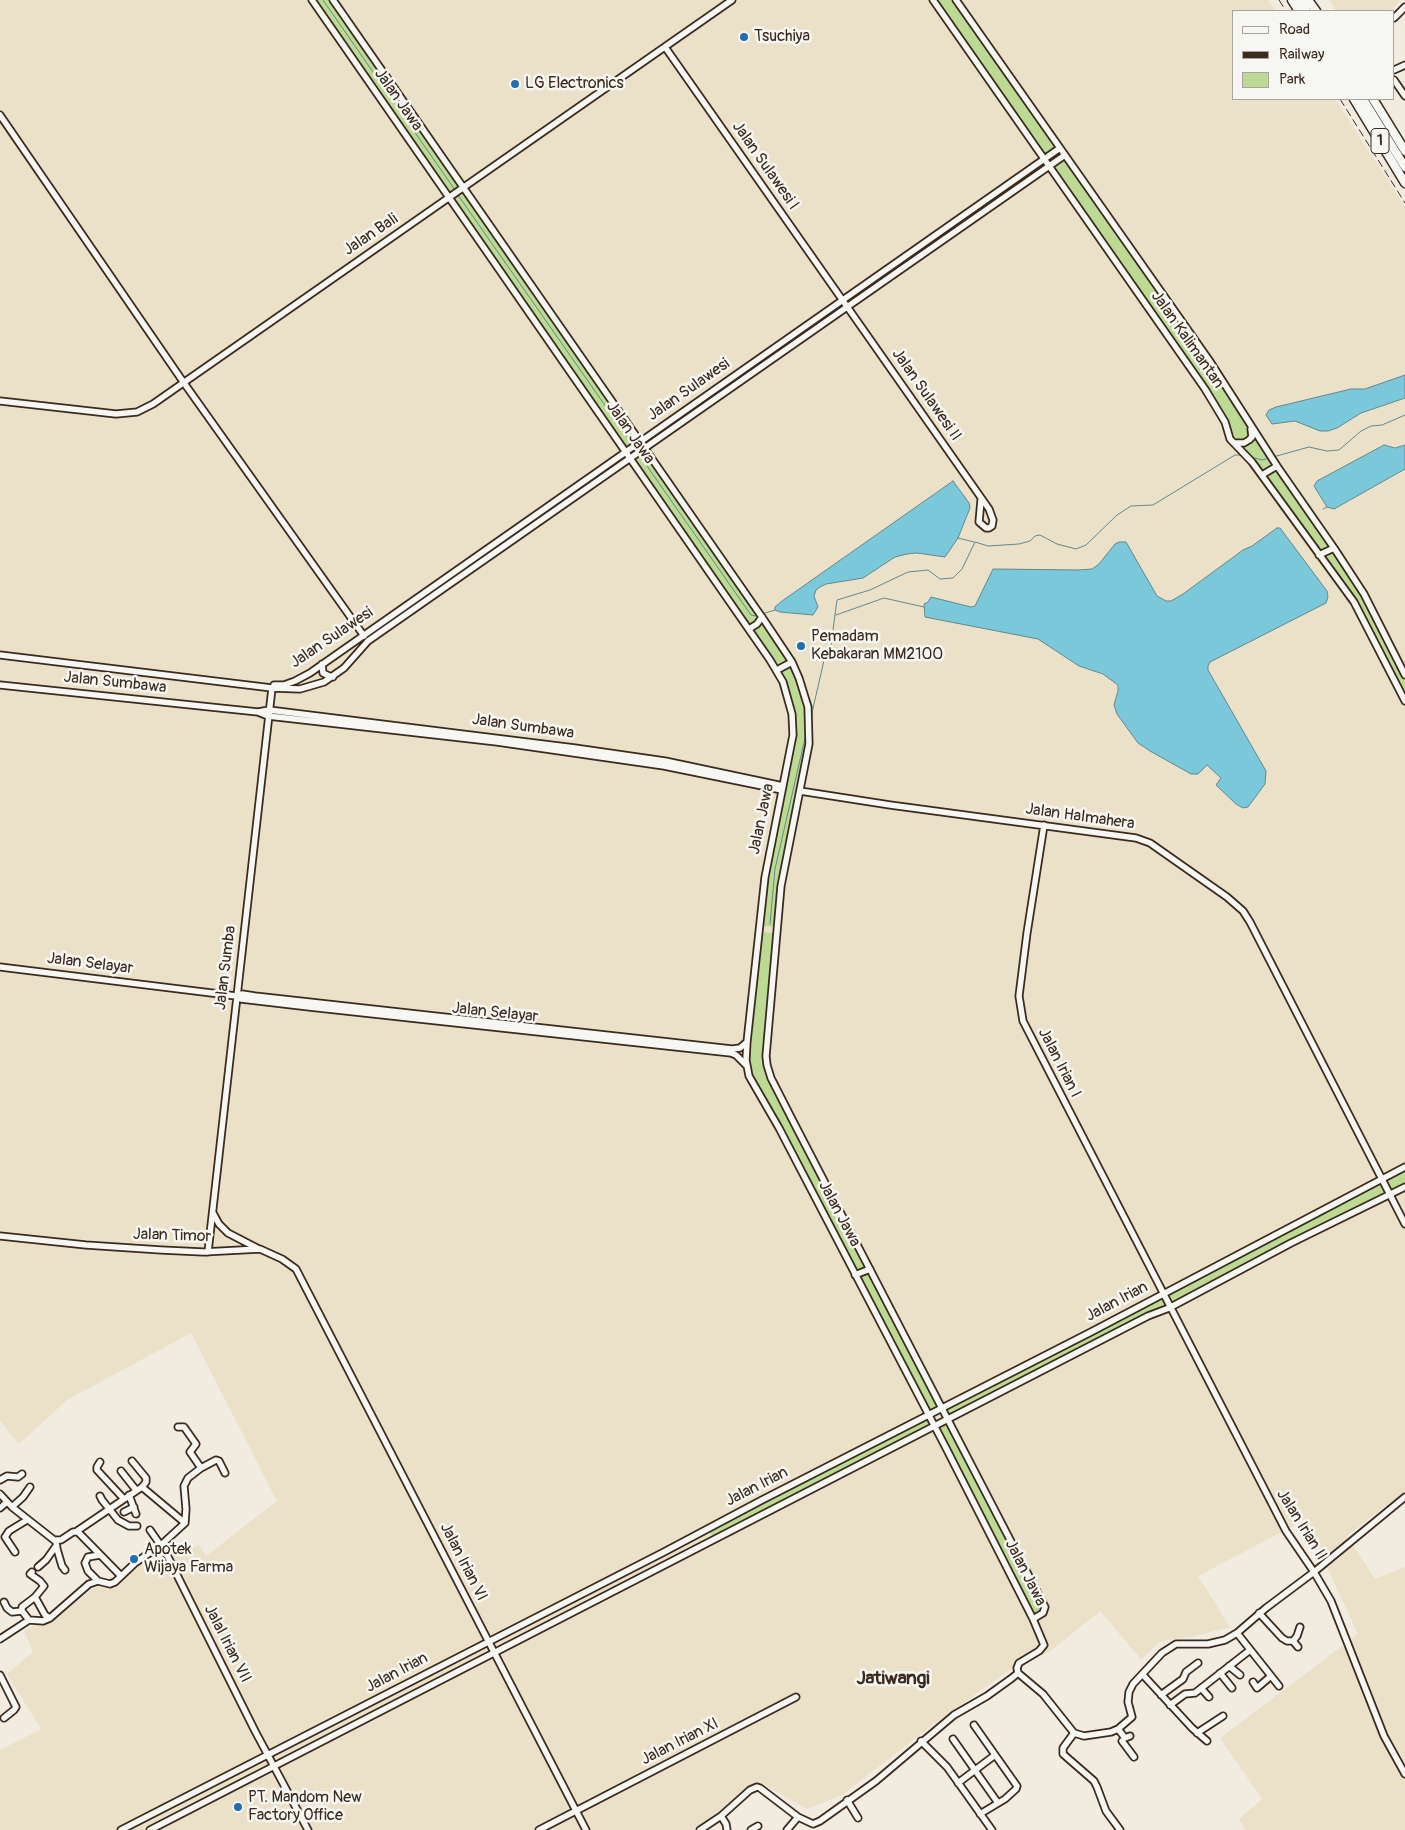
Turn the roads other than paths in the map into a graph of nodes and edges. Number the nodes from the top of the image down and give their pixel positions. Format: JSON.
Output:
{"nodes":[{"id":1,"x":312,"y":0,"type":"edge"},
{"id":2,"x":333,"y":0,"type":"edge"},
{"id":3,"x":732,"y":0,"type":"edge"},
{"id":4,"x":934,"y":0,"type":"edge"},
{"id":5,"x":956,"y":0,"type":"edge"},
{"id":6,"x":1405,"y":7,"type":"edge"},
{"id":7,"x":1395,"y":17,"type":"edge"},
{"id":8,"x":665,"y":47,"type":"junction"},
{"id":9,"x":1395,"y":81,"type":"edge"},
{"id":10,"x":1405,"y":96,"type":"edge"},
{"id":11,"x":1355,"y":100,"type":"edge"},
{"id":12,"x":1365,"y":100,"type":"edge"},
{"id":13,"x":1369,"y":100,"type":"edge"},
{"id":14,"x":1374,"y":100,"type":"edge"},
{"id":15,"x":0,"y":115,"type":"edge"},
{"id":16,"x":1060,"y":148,"type":"junction"},
{"id":17,"x":1405,"y":151,"type":"edge"},
{"id":18,"x":1065,"y":155,"type":"junction"},
{"id":19,"x":1044,"y":159,"type":"junction"},
{"id":20,"x":1405,"y":159,"type":"edge"},
{"id":21,"x":1049,"y":166,"type":"junction"},
{"id":22,"x":1405,"y":167,"type":"edge"},
{"id":23,"x":1405,"y":183,"type":"edge"},
{"id":24,"x":462,"y":189,"type":"junction"},
{"id":25,"x":451,"y":197,"type":"junction"},
{"id":26,"x":842,"y":300,"type":"junction"},
{"id":27,"x":847,"y":306,"type":"junction"},
{"id":28,"x":184,"y":383,"type":"junction"},
{"id":29,"x":0,"y":401,"type":"edge"},
{"id":30,"x":1251,"y":427,"type":"junction"},
{"id":31,"x":638,"y":442,"type":"junction"},
{"id":32,"x":1237,"y":446,"type":"junction"},
{"id":33,"x":643,"y":449,"type":"junction"},
{"id":34,"x":627,"y":450,"type":"junction"},
{"id":35,"x":632,"y":457,"type":"junction"},
{"id":36,"x":1276,"y":463,"type":"junction"},
{"id":37,"x":1262,"y":475,"type":"junction"},
{"id":38,"x":981,"y":500,"type":"dead end"},
{"id":39,"x":1334,"y":548,"type":"junction"},
{"id":40,"x":1319,"y":555,"type":"junction"},
{"id":41,"x":762,"y":617,"type":"junction"},
{"id":42,"x":749,"y":628,"type":"junction"},
{"id":43,"x":363,"y":634,"type":"junction"},
{"id":44,"x":368,"y":641,"type":"junction"},
{"id":45,"x":0,"y":655,"type":"edge"},
{"id":46,"x":792,"y":662,"type":"junction"},
{"id":47,"x":322,"y":664,"type":"junction"},
{"id":48,"x":777,"y":670,"type":"junction"},
{"id":49,"x":1405,"y":675,"type":"edge"},
{"id":50,"x":333,"y":677,"type":"junction"},
{"id":51,"x":0,"y":685,"type":"edge"},
{"id":52,"x":265,"y":686,"type":"junction"},
{"id":53,"x":272,"y":688,"type":"junction"},
{"id":54,"x":1405,"y":701,"type":"edge"},
{"id":55,"x":269,"y":713,"type":"junction"},
{"id":56,"x":783,"y":788,"type":"junction"},
{"id":57,"x":800,"y":791,"type":"junction"},
{"id":58,"x":1044,"y":826,"type":"junction"},
{"id":59,"x":0,"y":967,"type":"edge"},
{"id":60,"x":236,"y":996,"type":"junction"},
{"id":61,"x":747,"y":1042,"type":"junction"},
{"id":62,"x":715,"y":1049,"type":"junction"},
{"id":63,"x":747,"y":1066,"type":"junction"},
{"id":64,"x":1405,"y":1167,"type":"edge"},
{"id":65,"x":1381,"y":1180,"type":"junction"},
{"id":66,"x":1405,"y":1187,"type":"edge"},
{"id":67,"x":1389,"y":1195,"type":"junction"},
{"id":68,"x":213,"y":1210,"type":"junction"},
{"id":69,"x":1405,"y":1224,"type":"edge"},
{"id":70,"x":0,"y":1236,"type":"edge"},
{"id":71,"x":260,"y":1250,"type":"junction"},
{"id":72,"x":208,"y":1252,"type":"junction"},
{"id":73,"x":870,"y":1269,"type":"junction"},
{"id":74,"x":856,"y":1275,"type":"junction"},
{"id":75,"x":1163,"y":1294,"type":"junction"},
{"id":76,"x":316,"y":1305,"type":"joint"},
{"id":77,"x":1169,"y":1308,"type":"junction"},
{"id":78,"x":942,"y":1408,"type":"junction"},
{"id":79,"x":928,"y":1415,"type":"junction"},
{"id":80,"x":947,"y":1419,"type":"junction"},
{"id":81,"x":934,"y":1426,"type":"junction"},
{"id":82,"x":178,"y":1427,"type":"dead end"},
{"id":83,"x":132,"y":1461,"type":"dead end"},
{"id":84,"x":100,"y":1462,"type":"dead end"},
{"id":85,"x":201,"y":1468,"type":"junction"},
{"id":86,"x":121,"y":1471,"type":"dead end"},
{"id":87,"x":225,"y":1473,"type":"dead end"},
{"id":88,"x":22,"y":1474,"type":"dead end"},
{"id":89,"x":0,"y":1480,"type":"edge"},
{"id":90,"x":30,"y":1487,"type":"dead end"},
{"id":91,"x":139,"y":1488,"type":"junction"},
{"id":92,"x":0,"y":1494,"type":"edge"},
{"id":93,"x":100,"y":1496,"type":"dead end"},
{"id":94,"x":126,"y":1497,"type":"junction"},
{"id":95,"x":1405,"y":1497,"type":"edge"},
{"id":96,"x":7,"y":1502,"type":"junction"},
{"id":97,"x":12,"y":1507,"type":"junction"},
{"id":98,"x":134,"y":1507,"type":"junction"},
{"id":99,"x":0,"y":1508,"type":"edge"},
{"id":100,"x":110,"y":1509,"type":"junction"},
{"id":101,"x":124,"y":1512,"type":"dead end"},
{"id":102,"x":136,"y":1514,"type":"dead end"},
{"id":103,"x":27,"y":1520,"type":"junction"},
{"id":104,"x":185,"y":1523,"type":"junction"},
{"id":105,"x":136,"y":1526,"type":"dead end"},
{"id":106,"x":708,"y":1528,"type":"junction"},
{"id":107,"x":150,"y":1530,"type":"dead end"},
{"id":108,"x":77,"y":1531,"type":"junction"},
{"id":109,"x":714,"y":1540,"type":"junction"},
{"id":110,"x":56,"y":1543,"type":"junction"},
{"id":111,"x":161,"y":1545,"type":"junction"},
{"id":112,"x":92,"y":1547,"type":"junction"},
{"id":113,"x":15,"y":1552,"type":"dead end"},
{"id":114,"x":100,"y":1555,"type":"junction"},
{"id":115,"x":90,"y":1556,"type":"junction"},
{"id":116,"x":38,"y":1566,"type":"dead end"},
{"id":117,"x":65,"y":1570,"type":"dead end"},
{"id":118,"x":32,"y":1572,"type":"dead end"},
{"id":119,"x":1314,"y":1572,"type":"junction"},
{"id":120,"x":121,"y":1576,"type":"junction"},
{"id":121,"x":98,"y":1581,"type":"junction"},
{"id":122,"x":36,"y":1597,"type":"junction"},
{"id":123,"x":4,"y":1602,"type":"dead end"},
{"id":124,"x":22,"y":1611,"type":"junction"},
{"id":125,"x":1259,"y":1613,"type":"junction"},
{"id":126,"x":50,"y":1618,"type":"junction"},
{"id":127,"x":1033,"y":1618,"type":"junction"},
{"id":128,"x":29,"y":1620,"type":"junction"},
{"id":129,"x":1300,"y":1627,"type":"dead end"},
{"id":130,"x":1237,"y":1633,"type":"junction"},
{"id":131,"x":0,"y":1639,"type":"edge"},
{"id":132,"x":1293,"y":1641,"type":"junction"},
{"id":133,"x":488,"y":1642,"type":"junction"},
{"id":134,"x":1298,"y":1647,"type":"dead end"},
{"id":135,"x":1250,"y":1650,"type":"junction"},
{"id":136,"x":494,"y":1654,"type":"junction"},
{"id":137,"x":1198,"y":1663,"type":"dead end"},
{"id":138,"x":1229,"y":1666,"type":"junction"},
{"id":139,"x":1018,"y":1673,"type":"junction"},
{"id":140,"x":1220,"y":1673,"type":"junction"},
{"id":141,"x":0,"y":1675,"type":"edge"},
{"id":142,"x":1142,"y":1675,"type":"junction"},
{"id":143,"x":1240,"y":1675,"type":"dead end"},
{"id":144,"x":1271,"y":1676,"type":"junction"},
{"id":145,"x":1253,"y":1682,"type":"dead end"},
{"id":146,"x":1279,"y":1686,"type":"dead end"},
{"id":147,"x":1201,"y":1688,"type":"junction"},
{"id":148,"x":1232,"y":1688,"type":"dead end"},
{"id":149,"x":1161,"y":1695,"type":"junction"},
{"id":150,"x":796,"y":1697,"type":"dead end"},
{"id":151,"x":1209,"y":1697,"type":"dead end"},
{"id":152,"x":1170,"y":1705,"type":"junction"},
{"id":153,"x":1223,"y":1716,"type":"dead end"},
{"id":154,"x":4,"y":1718,"type":"dead end"},
{"id":155,"x":974,"y":1725,"type":"dead end"},
{"id":156,"x":1118,"y":1730,"type":"junction"},
{"id":157,"x":1074,"y":1733,"type":"junction"},
{"id":158,"x":1198,"y":1733,"type":"junction"},
{"id":159,"x":953,"y":1739,"type":"dead end"},
{"id":160,"x":921,"y":1741,"type":"junction"},
{"id":161,"x":1207,"y":1741,"type":"dead end"},
{"id":162,"x":268,"y":1755,"type":"junction"},
{"id":163,"x":995,"y":1755,"type":"junction"},
{"id":164,"x":1134,"y":1757,"type":"dead end"},
{"id":165,"x":274,"y":1766,"type":"junction"},
{"id":166,"x":975,"y":1770,"type":"junction"},
{"id":167,"x":1405,"y":1774,"type":"edge"},
{"id":168,"x":958,"y":1783,"type":"junction"},
{"id":169,"x":847,"y":1800,"type":"junction"},
{"id":170,"x":998,"y":1803,"type":"junction"},
{"id":171,"x":576,"y":1811,"type":"junction"},
{"id":172,"x":980,"y":1814,"type":"junction"},
{"id":173,"x":721,"y":1816,"type":"junction"},
{"id":174,"x":798,"y":1817,"type":"junction"},
{"id":175,"x":858,"y":1818,"type":"dead end"},
{"id":176,"x":758,"y":1826,"type":"dead end"},
{"id":177,"x":813,"y":1827,"type":"edge"},
{"id":178,"x":121,"y":1830,"type":"edge"},
{"id":179,"x":150,"y":1830,"type":"edge"},
{"id":180,"x":308,"y":1830,"type":"edge"},
{"id":181,"x":539,"y":1830,"type":"edge"},
{"id":182,"x":586,"y":1830,"type":"edge"},
{"id":183,"x":700,"y":1830,"type":"edge"},
{"id":184,"x":727,"y":1830,"type":"edge"},
{"id":185,"x":751,"y":1830,"type":"edge"},
{"id":186,"x":787,"y":1830,"type":"edge"},
{"id":187,"x":992,"y":1830,"type":"edge"},
{"id":188,"x":1120,"y":1830,"type":"edge"}],
"edges":[{"from":1,"to":25,"type":"street","name":"Jalan Jawa"},
{"from":2,"to":24,"type":"street","name":"Jalan Jawa"},
{"from":3,"to":8,"type":"street","name":"Jalan Bali"},
{"from":4,"to":19,"type":"street","name":"Jalan Kalimantan"},
{"from":5,"to":16,"type":"street","name":"Jalan Kalimantan"},
{"from":6,"to":7,"type":"street"},
{"from":8,"to":24,"type":"street","name":"Jalan Bali"},
{"from":8,"to":26,"type":"street","name":"Jalan Sulawesi I"},
{"from":9,"to":10,"type":"street"},
{"from":11,"to":23,"type":"highway","number":"1"},
{"from":12,"to":22,"type":"highway","number":"1"},
{"from":13,"to":20,"type":"highway","number":"1"},
{"from":14,"to":17,"type":"highway","number":"1"},
{"from":15,"to":28,"type":"street"},
{"from":16,"to":18,"type":"street","name":"Jalan Kalimantan"},
{"from":16,"to":19,"type":"street","name":"Jalan Sulawesi"},
{"from":18,"to":21,"type":"street","name":"Jalan Sulawesi"},
{"from":18,"to":30,"type":"street","name":"Jalan Kalimantan"},
{"from":19,"to":21,"type":"street","name":"Jalan Kalimantan"},
{"from":19,"to":26,"type":"street","name":"Jalan Sulawesi"},
{"from":21,"to":27,"type":"street","name":"Jalan Sulawesi"},
{"from":21,"to":32,"type":"street","name":"Jalan Kalimantan"},
{"from":24,"to":25,"type":"street","name":"Jalan Bali"},
{"from":24,"to":31,"type":"street","name":"Jalan Jawa"},
{"from":25,"to":28,"type":"street","name":"Jalan Bali"},
{"from":25,"to":34,"type":"street","name":"Jalan Jawa"},
{"from":26,"to":27,"type":"street","name":"Jalan Sulawesi I"},
{"from":26,"to":31,"type":"street","name":"Jalan Sulawesi"},
{"from":27,"to":33,"type":"street","name":"Jalan Sulawesi"},
{"from":27,"to":38,"type":"street","name":"Jalan Sulawesi II"},
{"from":28,"to":29,"type":"street","name":"Jalan Bali"},
{"from":28,"to":43,"type":"street"},
{"from":30,"to":32,"type":"street"},
{"from":30,"to":36,"type":"street","name":"Jalan Kalimantan"},
{"from":31,"to":33,"type":"street","name":"Jalan Jawa"},
{"from":31,"to":34,"type":"street","name":"Jalan Sulawesi"},
{"from":32,"to":37,"type":"street","name":"Jalan Kalimantan"},
{"from":33,"to":35,"type":"street","name":"Jalan Sulawesi"},
{"from":33,"to":41,"type":"street","name":"Jalan Jawa"},
{"from":34,"to":35,"type":"street","name":"Jalan Jawa"},
{"from":34,"to":43,"type":"street","name":"Jalan Sulawesi"},
{"from":35,"to":42,"type":"street","name":"Jalan Jawa"},
{"from":35,"to":44,"type":"street","name":"Jalan Sulawesi"},
{"from":36,"to":37,"type":"street"},
{"from":36,"to":39,"type":"street","name":"Jalan Kalimantan"},
{"from":37,"to":40,"type":"street","name":"Jalan Kalimantan"},
{"from":39,"to":40,"type":"street"},
{"from":39,"to":49,"type":"street","name":"Jalan Kalimantan"},
{"from":40,"to":54,"type":"street","name":"Jalan Kalimantan"},
{"from":41,"to":42,"type":"street"},
{"from":41,"to":46,"type":"street","name":"Jalan Jawa"},
{"from":42,"to":48,"type":"street","name":"Jalan Jawa"},
{"from":43,"to":44,"type":"street"},
{"from":43,"to":47,"type":"street","name":"Jalan Sulawesi"},
{"from":44,"to":50,"type":"street","name":"Jalan Sulawesi"},
{"from":45,"to":52,"type":"street"},
{"from":46,"to":48,"type":"street"},
{"from":46,"to":57,"type":"street","name":"Jalan Jawa"},
{"from":47,"to":50,"type":"street"},
{"from":47,"to":52,"type":"street","name":"Jalan Sulawesi"},
{"from":48,"to":56,"type":"street","name":"Jalan Jawa"},
{"from":50,"to":53,"type":"street","name":"Jalan Sulawesi"},
{"from":51,"to":55,"type":"street","name":"Jalan Sumbawa"},
{"from":52,"to":53,"type":"street","name":"Jalan Sulawesi"},
{"from":53,"to":55,"type":"street","name":"Jalan Sumba"},
{"from":55,"to":56,"type":"street","name":"Jalan Sumbawa"},
{"from":55,"to":60,"type":"street","name":"Jalan Sumba"},
{"from":56,"to":61,"type":"street","name":"Jalan Jawa"},
{"from":57,"to":58,"type":"street","name":"Jalan Halmahera"},
{"from":57,"to":73,"type":"street","name":"Jalan Jawa"},
{"from":58,"to":65,"type":"street","name":"Jalan Halmahera"},
{"from":58,"to":75,"type":"street","name":"Jalan Irian I"},
{"from":59,"to":60,"type":"street","name":"Jalan Selayar"},
{"from":60,"to":62,"type":"street","name":"Jalan Selayar"},
{"from":60,"to":68,"type":"street","name":"Jalan Sumba"},
{"from":61,"to":62,"type":"street","name":"Jalan Selayar"},
{"from":61,"to":63,"type":"street","name":"Jalan Jawa"},
{"from":62,"to":63,"type":"street","name":"Jalan Selayar"},
{"from":63,"to":74,"type":"street","name":"Jalan Jawa"},
{"from":64,"to":65,"type":"street","name":"Jalan Irian"},
{"from":65,"to":67,"type":"street","name":"Jalan Halmahera"},
{"from":65,"to":75,"type":"street","name":"Jalan Irian"},
{"from":66,"to":67,"type":"street","name":"Jalan Irian"},
{"from":67,"to":69,"type":"street","name":"Jalan Halmahera"},
{"from":67,"to":77,"type":"street","name":"Jalan Irian"},
{"from":68,"to":71,"type":"street"},
{"from":68,"to":72,"type":"street","name":"Jalan Sumba"},
{"from":70,"to":72,"type":"street","name":"Jalan Timor"},
{"from":71,"to":72,"type":"street","name":"Jalan Timor"},
{"from":71,"to":76,"type":"street","name":"Jalan Timor"},
{"from":73,"to":74,"type":"street"},
{"from":73,"to":78,"type":"street","name":"Jalan Jawa"},
{"from":74,"to":79,"type":"street","name":"Jalan Jawa"},
{"from":75,"to":77,"type":"street","name":"Jalan Irian II"},
{"from":75,"to":78,"type":"street","name":"Jalan Irian"},
{"from":76,"to":133,"type":"street","name":"Jalan Irian VI"},
{"from":77,"to":80,"type":"street","name":"Jalan Irian"},
{"from":77,"to":119,"type":"street","name":"Jalan Irian II"},
{"from":78,"to":79,"type":"street","name":"Jalan Irian"},
{"from":78,"to":80,"type":"street","name":"Jalan Jawa"},
{"from":79,"to":81,"type":"street","name":"Jalan Jawa"},
{"from":79,"to":106,"type":"street","name":"Jalan Irian"},
{"from":80,"to":81,"type":"street","name":"Jalan Irian"},
{"from":80,"to":127,"type":"street","name":"Jalan Jawa"},
{"from":81,"to":109,"type":"street","name":"Jalan Irian"},
{"from":81,"to":127,"type":"street","name":"Jalan Jawa"},
{"from":82,"to":85,"type":"street"},
{"from":83,"to":91,"type":"street"},
{"from":84,"to":94,"type":"street"},
{"from":85,"to":87,"type":"street"},
{"from":85,"to":104,"type":"street"},
{"from":86,"to":91,"type":"street"},
{"from":88,"to":89,"type":"street"},
{"from":90,"to":97,"type":"street"},
{"from":91,"to":94,"type":"street"},
{"from":91,"to":104,"type":"street"},
{"from":92,"to":96,"type":"street"},
{"from":93,"to":100,"type":"street"},
{"from":94,"to":98,"type":"street"},
{"from":94,"to":100,"type":"street"},
{"from":95,"to":119,"type":"street"},
{"from":96,"to":97,"type":"street"},
{"from":96,"to":99,"type":"street"},
{"from":97,"to":103,"type":"street"},
{"from":98,"to":101,"type":"street"},
{"from":98,"to":102,"type":"street"},
{"from":100,"to":105,"type":"street"},
{"from":100,"to":108,"type":"street"},
{"from":103,"to":110,"type":"street"},
{"from":103,"to":113,"type":"street"},
{"from":104,"to":111,"type":"street"},
{"from":106,"to":109,"type":"street"},
{"from":106,"to":133,"type":"street","name":"Jalan Irian"},
{"from":107,"to":111,"type":"street","name":"Jalal Irian VII"},
{"from":108,"to":110,"type":"street"},
{"from":108,"to":112,"type":"street"},
{"from":109,"to":136,"type":"street","name":"Jalan Irian"},
{"from":110,"to":116,"type":"street"},
{"from":110,"to":117,"type":"street"},
{"from":111,"to":120,"type":"street"},
{"from":111,"to":162,"type":"street","name":"Jalal Irian VII"},
{"from":112,"to":114,"type":"street"},
{"from":112,"to":115,"type":"street"},
{"from":114,"to":115,"type":"street"},
{"from":114,"to":120,"type":"street"},
{"from":115,"to":121,"type":"street"},
{"from":118,"to":122,"type":"street"},
{"from":119,"to":125,"type":"street"},
{"from":119,"to":167,"type":"street","name":"Jalan Irian II"},
{"from":120,"to":121,"type":"street"},
{"from":121,"to":126,"type":"street"},
{"from":122,"to":124,"type":"street"},
{"from":122,"to":126,"type":"street"},
{"from":123,"to":124,"type":"street"},
{"from":124,"to":128,"type":"street"},
{"from":125,"to":130,"type":"street"},
{"from":125,"to":132,"type":"street"},
{"from":126,"to":128,"type":"street"},
{"from":127,"to":139,"type":"street"},
{"from":128,"to":131,"type":"street"},
{"from":129,"to":132,"type":"street"},
{"from":130,"to":135,"type":"street"},
{"from":130,"to":142,"type":"street"},
{"from":132,"to":134,"type":"street"},
{"from":133,"to":136,"type":"street","name":"Jalan Irian VI"},
{"from":133,"to":162,"type":"street","name":"Jalan Irian"},
{"from":135,"to":138,"type":"street"},
{"from":135,"to":144,"type":"street"},
{"from":136,"to":165,"type":"street","name":"Jalan Irian"},
{"from":136,"to":171,"type":"street","name":"Jalan Irian VI"},
{"from":137,"to":149,"type":"street"},
{"from":138,"to":140,"type":"street"},
{"from":138,"to":143,"type":"street"},
{"from":139,"to":157,"type":"street"},
{"from":139,"to":160,"type":"street"},
{"from":140,"to":147,"type":"street"},
{"from":140,"to":148,"type":"street"},
{"from":141,"to":154,"type":"street"},
{"from":142,"to":149,"type":"street"},
{"from":142,"to":156,"type":"street"},
{"from":144,"to":145,"type":"street"},
{"from":144,"to":146,"type":"street"},
{"from":147,"to":151,"type":"street"},
{"from":147,"to":152,"type":"street"},
{"from":149,"to":152,"type":"street"},
{"from":150,"to":171,"type":"street","name":"Jalan Irian XI"},
{"from":152,"to":158,"type":"street"},
{"from":153,"to":158,"type":"street"},
{"from":155,"to":163,"type":"street"},
{"from":156,"to":157,"type":"street"},
{"from":156,"to":164,"type":"street"},
{"from":157,"to":188,"type":"street"},
{"from":158,"to":161,"type":"street"},
{"from":159,"to":166,"type":"street"},
{"from":160,"to":168,"type":"street"},
{"from":160,"to":169,"type":"street"},
{"from":162,"to":165,"type":"street","name":"Jalal Irian VII"},
{"from":162,"to":178,"type":"street","name":"Jalan Irian"},
{"from":163,"to":166,"type":"street"},
{"from":163,"to":170,"type":"street"},
{"from":165,"to":179,"type":"street","name":"Jalan Irian"},
{"from":165,"to":180,"type":"street","name":"Jalal Irian VII"},
{"from":166,"to":168,"type":"street"},
{"from":166,"to":170,"type":"street"},
{"from":168,"to":172,"type":"street"},
{"from":169,"to":175,"type":"street"},
{"from":169,"to":177,"type":"street"},
{"from":170,"to":172,"type":"street"},
{"from":171,"to":181,"type":"street","name":"Jalan Irian XI"},
{"from":171,"to":182,"type":"street","name":"Jalan Irian VI"},
{"from":172,"to":187,"type":"street"},
{"from":173,"to":174,"type":"street"},
{"from":173,"to":183,"type":"street"},
{"from":173,"to":184,"type":"street"},
{"from":174,"to":177,"type":"street"},
{"from":174,"to":186,"type":"street"},
{"from":176,"to":185,"type":"street"}]}
